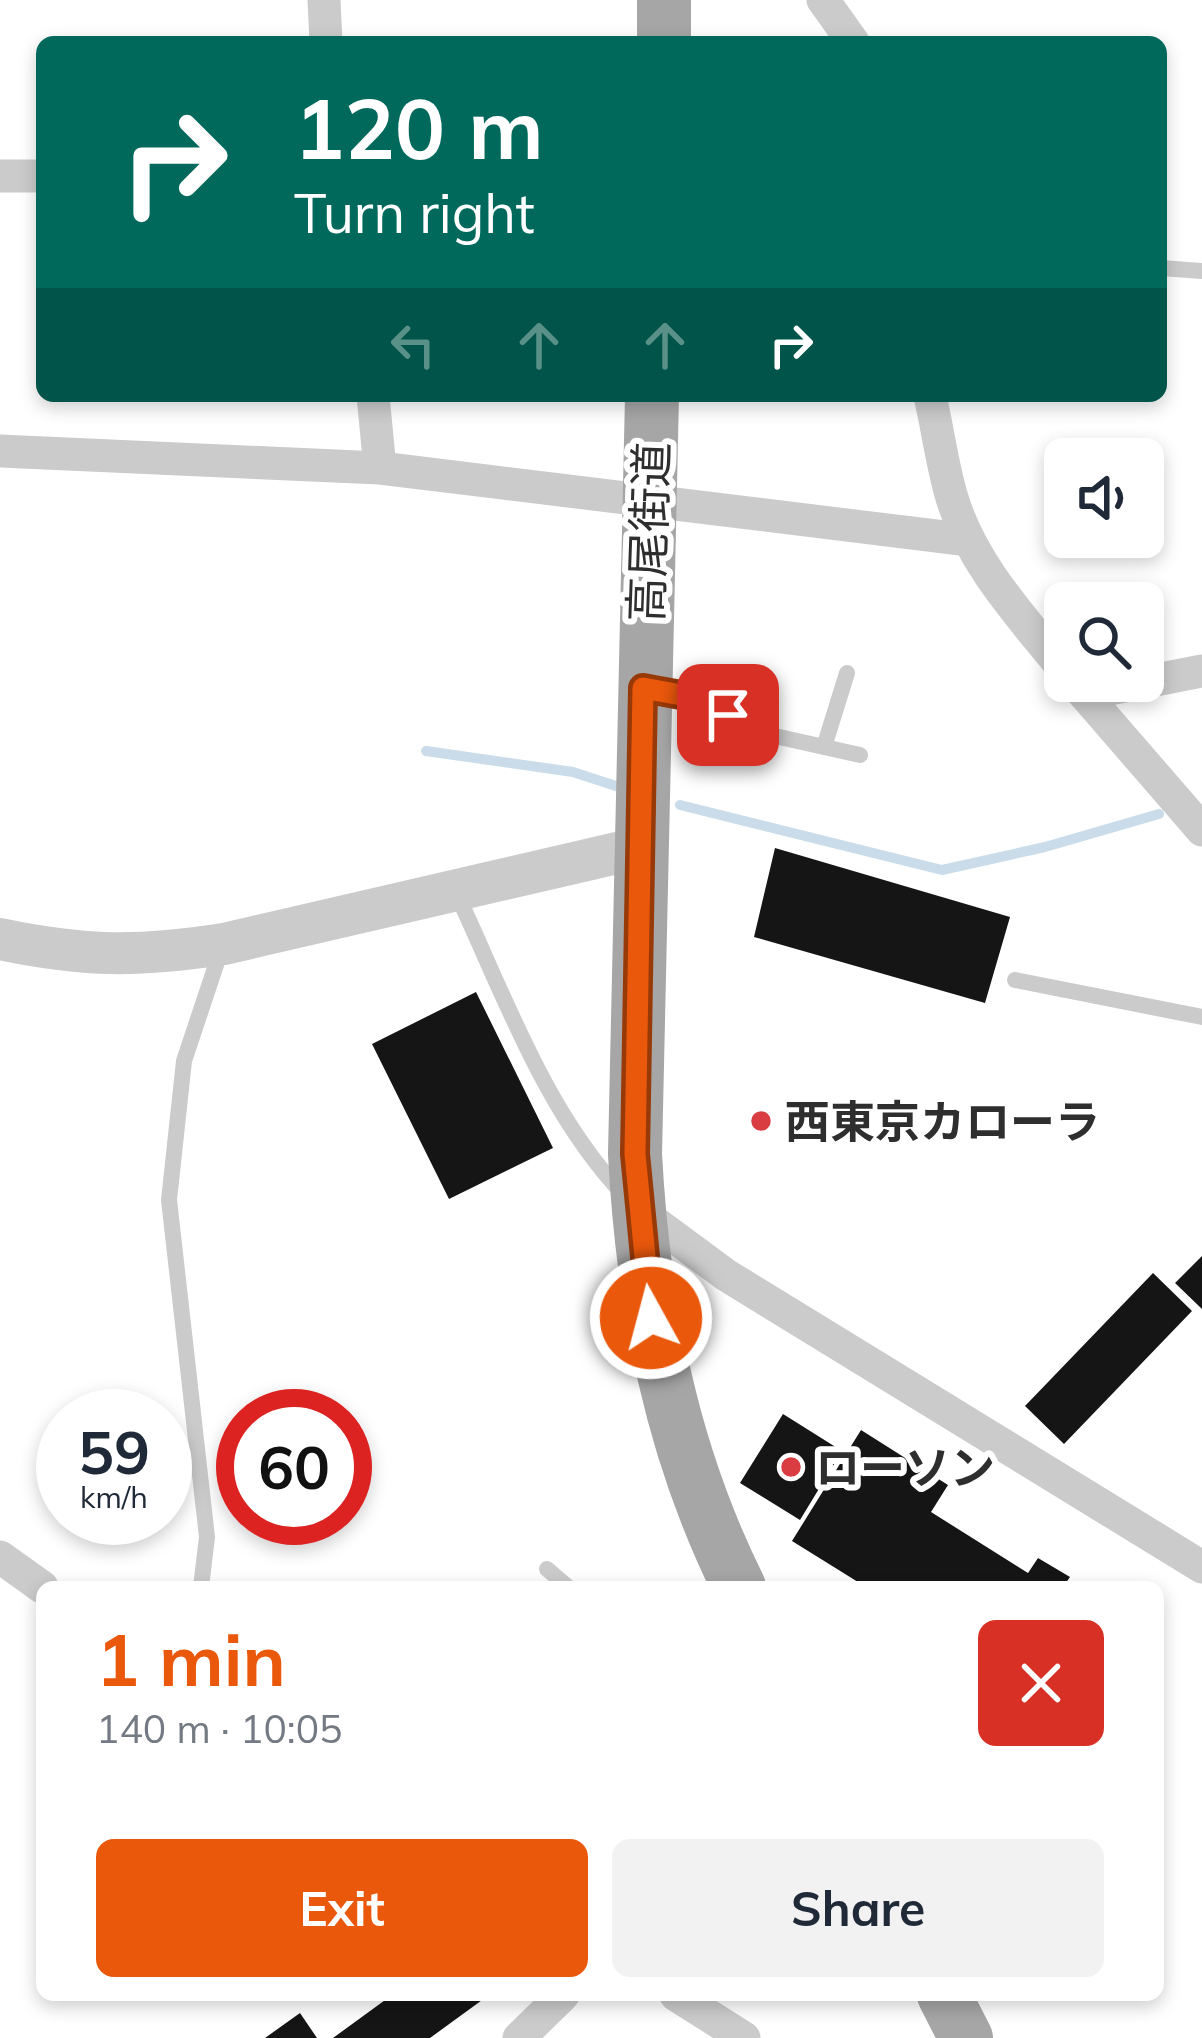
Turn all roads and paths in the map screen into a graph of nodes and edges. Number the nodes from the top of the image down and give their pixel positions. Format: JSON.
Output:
{"nodes":[{"id":1,"x":324,"y":0,"type":"edge"},
{"id":2,"x":664,"y":0,"type":"edge"},
{"id":3,"x":824,"y":0,"type":"edge"},
{"id":4,"x":326,"y":36,"type":"edge"},
{"id":5,"x":664,"y":36,"type":"edge"},
{"id":6,"x":849,"y":36,"type":"edge"},
{"id":7,"x":0,"y":176,"type":"edge"},
{"id":8,"x":36,"y":176,"type":"edge"},
{"id":9,"x":1167,"y":268,"type":"edge"},
{"id":10,"x":1202,"y":271,"type":"edge"},
{"id":11,"x":374,"y":402,"type":"edge"},
{"id":12,"x":652,"y":402,"type":"edge"},
{"id":13,"x":931,"y":402,"type":"edge"},
{"id":14,"x":0,"y":451,"type":"edge"},
{"id":15,"x":380,"y":467,"type":"junction"},
{"id":16,"x":648,"y":500,"type":"junction"},
{"id":17,"x":969,"y":540,"type":"junction"},
{"id":18,"x":1044,"y":645,"type":"edge"},
{"id":19,"x":1202,"y":670,"type":"edge"},
{"id":20,"x":847,"y":673,"type":"dead end"},
{"id":21,"x":1164,"y":674,"type":"edge"},
{"id":22,"x":643,"y":688,"type":"junction"},
{"id":23,"x":1091,"y":702,"type":"edge"},
{"id":24,"x":824,"y":747,"type":"junction"},
{"id":25,"x":860,"y":755,"type":"dead end"},
{"id":26,"x":1202,"y":830,"type":"edge"},
{"id":27,"x":643,"y":847,"type":"junction"},
{"id":28,"x":454,"y":890,"type":"junction"},
{"id":29,"x":0,"y":939,"type":"edge"},
{"id":30,"x":224,"y":944,"type":"junction"},
{"id":31,"x":1015,"y":980,"type":"dead end"},
{"id":32,"x":1202,"y":1017,"type":"edge"},
{"id":33,"x":638,"y":1210,"type":"junction"},
{"id":34,"x":0,"y":1556,"type":"edge"},
{"id":35,"x":1202,"y":1567,"type":"edge"},
{"id":36,"x":547,"y":1569,"type":"dead end"},
{"id":37,"x":730,"y":1579,"type":"edge"},
{"id":38,"x":202,"y":1581,"type":"edge"},
{"id":39,"x":561,"y":1581,"type":"edge"},
{"id":40,"x":36,"y":1583,"type":"edge"},
{"id":41,"x":557,"y":2001,"type":"edge"},
{"id":42,"x":685,"y":2001,"type":"edge"},
{"id":43,"x":947,"y":2001,"type":"edge"},
{"id":44,"x":519,"y":2038,"type":"edge"},
{"id":45,"x":744,"y":2038,"type":"edge"},
{"id":46,"x":966,"y":2038,"type":"edge"}],
"edges":[{"from":1,"to":4,"type":"street"},
{"from":2,"to":5,"type":"main road"},
{"from":3,"to":6,"type":"street"},
{"from":7,"to":8,"type":"street"},
{"from":9,"to":10,"type":"lane"},
{"from":11,"to":15,"type":"street"},
{"from":12,"to":16,"type":"main road","name":"高尾街道"},
{"from":13,"to":17,"type":"street"},
{"from":14,"to":15,"type":"street"},
{"from":15,"to":16,"type":"street"},
{"from":16,"to":17,"type":"street"},
{"from":16,"to":22,"type":"main road","name":"高尾街道"},
{"from":17,"to":18,"type":"street"},
{"from":19,"to":21,"type":"street"},
{"from":20,"to":24,"type":"lane"},
{"from":22,"to":24,"type":"lane"},
{"from":22,"to":27,"type":"main road","name":"高尾街道"},
{"from":23,"to":26,"type":"street"},
{"from":24,"to":25,"type":"lane"},
{"from":27,"to":28,"type":"street"},
{"from":27,"to":33,"type":"main road","name":"高尾街道"},
{"from":28,"to":30,"type":"street"},
{"from":28,"to":33,"type":"lane"},
{"from":29,"to":30,"type":"street"},
{"from":30,"to":38,"type":"lane"},
{"from":31,"to":32,"type":"lane"},
{"from":33,"to":35,"type":"street"},
{"from":33,"to":37,"type":"main road","name":"高尾街道"},
{"from":34,"to":40,"type":"street"},
{"from":36,"to":39,"type":"lane"},
{"from":41,"to":44,"type":"street"},
{"from":42,"to":45,"type":"street"},
{"from":43,"to":46,"type":"main road"}]}
